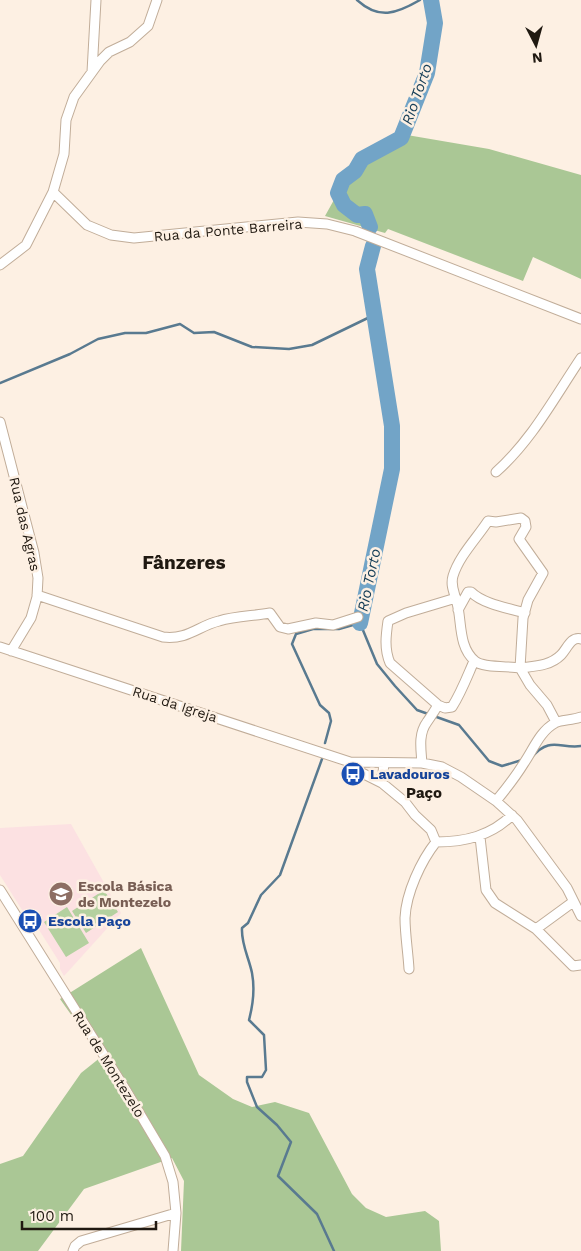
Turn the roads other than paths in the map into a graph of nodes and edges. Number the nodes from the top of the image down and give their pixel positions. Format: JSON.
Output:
{"nodes":[{"id":1,"x":96,"y":0,"type":"edge"},
{"id":2,"x":157,"y":0,"type":"edge"},
{"id":3,"x":92,"y":72,"type":"junction"},
{"id":4,"x":53,"y":192,"type":"junction"},
{"id":5,"x":0,"y":265,"type":"edge"},
{"id":6,"x":581,"y":319,"type":"edge"},
{"id":7,"x":580,"y":362,"type":"edge"},
{"id":8,"x":0,"y":422,"type":"edge"},
{"id":9,"x":496,"y":472,"type":"dead end"},
{"id":10,"x":37,"y":595,"type":"junction"},
{"id":11,"x":456,"y":598,"type":"junction"},
{"id":12,"x":458,"y":610,"type":"junction"},
{"id":13,"x":525,"y":613,"type":"junction"},
{"id":14,"x":358,"y":617,"type":"dead end"},
{"id":15,"x":581,"y":639,"type":"edge"},
{"id":16,"x":0,"y":647,"type":"edge"},
{"id":17,"x":11,"y":651,"type":"junction"},
{"id":18,"x":474,"y":661,"type":"junction"},
{"id":19,"x":520,"y":668,"type":"junction"},
{"id":20,"x":438,"y":705,"type":"junction"},
{"id":21,"x":581,"y":717,"type":"edge"},
{"id":22,"x":556,"y":722,"type":"junction"},
{"id":23,"x":350,"y":762,"type":"junction"},
{"id":24,"x":384,"y":763,"type":"junction"},
{"id":25,"x":422,"y":763,"type":"junction"},
{"id":26,"x":382,"y":782,"type":"junction"},
{"id":27,"x":496,"y":801,"type":"junction"},
{"id":28,"x":512,"y":815,"type":"junction"},
{"id":29,"x":480,"y":837,"type":"junction"},
{"id":30,"x":436,"y":842,"type":"junction"},
{"id":31,"x":0,"y":890,"type":"edge"},
{"id":32,"x":573,"y":902,"type":"junction"},
{"id":33,"x":581,"y":916,"type":"edge"},
{"id":34,"x":536,"y":929,"type":"junction"},
{"id":35,"x":581,"y":965,"type":"edge"},
{"id":36,"x":409,"y":968,"type":"dead end"},
{"id":37,"x":176,"y":1213,"type":"junction"},
{"id":38,"x":74,"y":1251,"type":"edge"},
{"id":39,"x":173,"y":1251,"type":"edge"}],
"edges":[{"from":1,"to":3,"type":"street"},
{"from":2,"to":3,"type":"street"},
{"from":3,"to":4,"type":"street"},
{"from":4,"to":5,"type":"street"},
{"from":4,"to":6,"type":"street","name":"Rua da Ponte Barreira"},
{"from":7,"to":9,"type":"street"},
{"from":8,"to":10,"type":"street","name":"Rua das Agras"},
{"from":10,"to":14,"type":"street"},
{"from":10,"to":17,"type":"street","name":"Rua das Agras"},
{"from":11,"to":12,"type":"street"},
{"from":11,"to":13,"type":"street"},
{"from":11,"to":20,"type":"street"},
{"from":12,"to":13,"type":"street"},
{"from":12,"to":18,"type":"street"},
{"from":13,"to":19,"type":"street"},
{"from":15,"to":19,"type":"street"},
{"from":16,"to":17,"type":"street","name":"Rua da Igreja"},
{"from":17,"to":23,"type":"street","name":"Rua da Igreja"},
{"from":18,"to":19,"type":"street"},
{"from":18,"to":20,"type":"street"},
{"from":19,"to":22,"type":"street"},
{"from":20,"to":25,"type":"street"},
{"from":21,"to":22,"type":"street"},
{"from":22,"to":27,"type":"street"},
{"from":23,"to":24,"type":"street"},
{"from":23,"to":26,"type":"street"},
{"from":24,"to":25,"type":"street"},
{"from":24,"to":26,"type":"street"},
{"from":25,"to":27,"type":"street"},
{"from":26,"to":30,"type":"street"},
{"from":27,"to":28,"type":"street"},
{"from":28,"to":29,"type":"street"},
{"from":28,"to":32,"type":"street"},
{"from":29,"to":30,"type":"street"},
{"from":29,"to":34,"type":"street"},
{"from":30,"to":36,"type":"street"},
{"from":31,"to":37,"type":"street","name":"Rua de Montezelo"},
{"from":32,"to":33,"type":"street"},
{"from":32,"to":34,"type":"street"},
{"from":34,"to":35,"type":"street"},
{"from":37,"to":38,"type":"street"},
{"from":37,"to":39,"type":"street","name":"Rua de Montezelo"}]}
